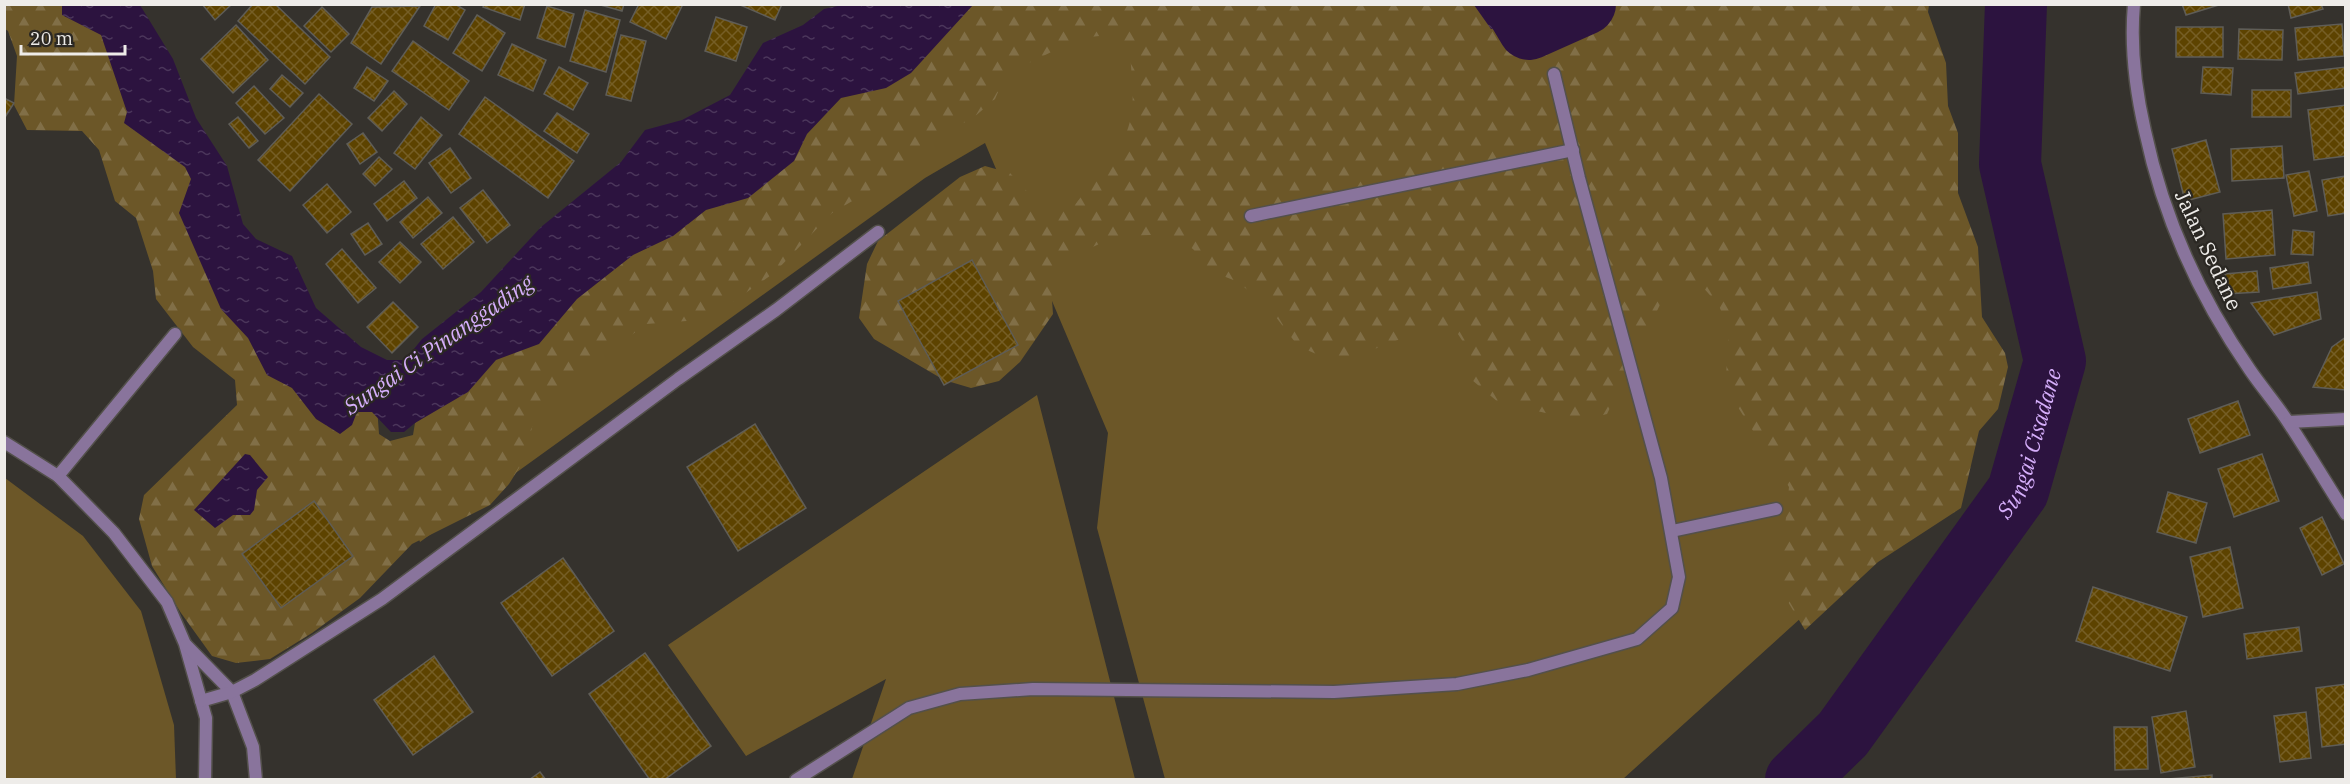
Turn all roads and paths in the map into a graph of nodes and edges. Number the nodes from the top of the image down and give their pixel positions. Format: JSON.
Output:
{"nodes":[{"id":1,"x":2134,"y":4,"type":"edge"},
{"id":2,"x":1554,"y":74,"type":"dead end"},
{"id":3,"x":1573,"y":150,"type":"junction"},
{"id":4,"x":1251,"y":216,"type":"dead end"},
{"id":5,"x":878,"y":232,"type":"dead end"},
{"id":6,"x":175,"y":334,"type":"dead end"},
{"id":7,"x":2346,"y":418,"type":"edge"},
{"id":8,"x":2289,"y":422,"type":"junction"},
{"id":9,"x":4,"y":442,"type":"edge"},
{"id":10,"x":58,"y":476,"type":"junction"},
{"id":11,"x":1776,"y":509,"type":"dead end"},
{"id":12,"x":2346,"y":514,"type":"edge"},
{"id":13,"x":1672,"y":531,"type":"junction"},
{"id":14,"x":185,"y":644,"type":"junction"},
{"id":15,"x":232,"y":692,"type":"junction"},
{"id":16,"x":201,"y":702,"type":"junction"},
{"id":17,"x":205,"y":780,"type":"edge"},
{"id":18,"x":256,"y":780,"type":"edge"},
{"id":19,"x":796,"y":780,"type":"edge"}],
"edges":[{"from":1,"to":8,"type":"street","name":"Jalan Sedane"},
{"from":2,"to":3,"type":"street"},
{"from":3,"to":4,"type":"street"},
{"from":3,"to":13,"type":"street"},
{"from":5,"to":15,"type":"street"},
{"from":6,"to":10,"type":"street"},
{"from":7,"to":8,"type":"street"},
{"from":8,"to":12,"type":"street","name":"Jalan Sedane"},
{"from":9,"to":10,"type":"street"},
{"from":10,"to":14,"type":"street"},
{"from":11,"to":13,"type":"street"},
{"from":13,"to":19,"type":"street"},
{"from":14,"to":15,"type":"street"},
{"from":14,"to":16,"type":"street"},
{"from":15,"to":16,"type":"street"},
{"from":15,"to":18,"type":"street"},
{"from":16,"to":17,"type":"street"}]}
